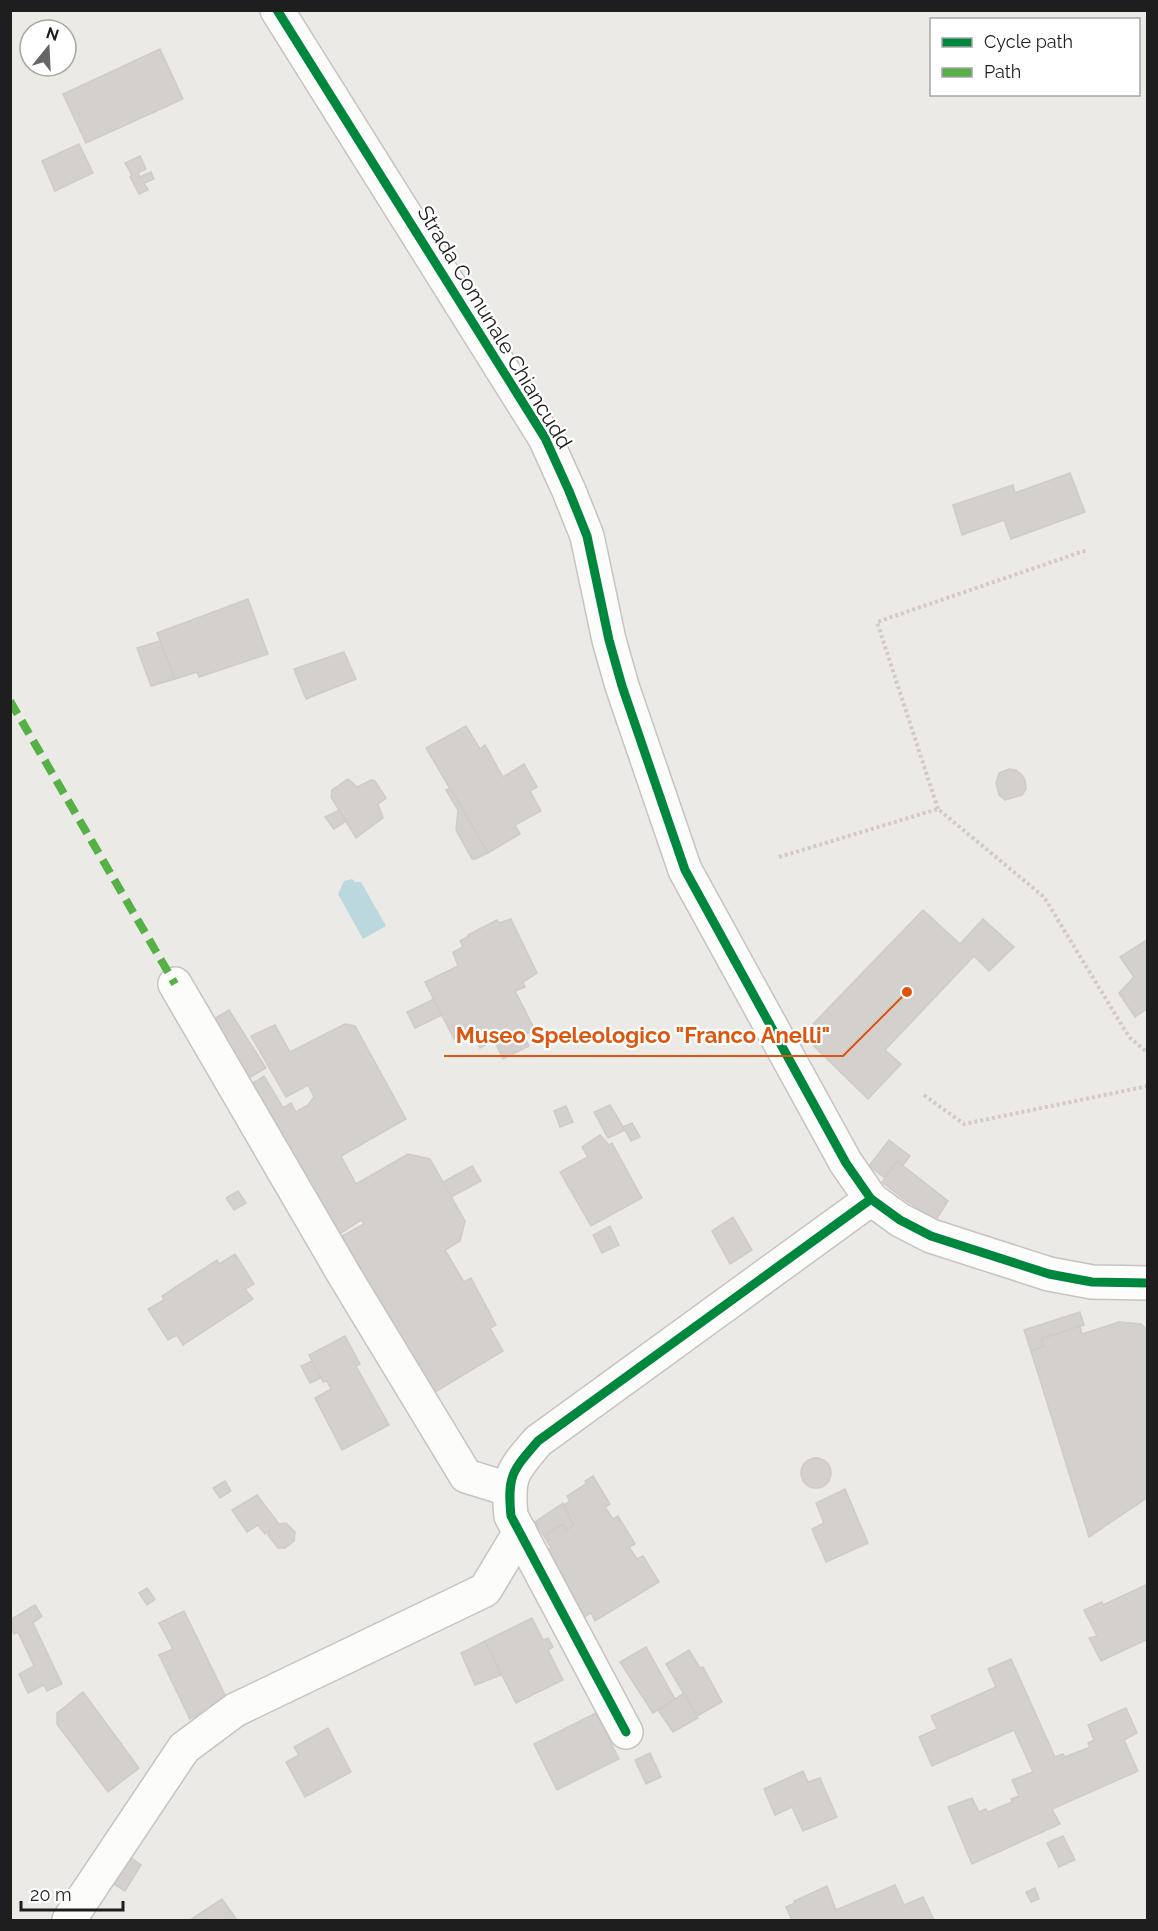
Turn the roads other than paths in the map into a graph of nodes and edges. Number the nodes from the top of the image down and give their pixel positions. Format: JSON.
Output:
{"nodes":[{"id":1,"x":277,"y":10,"type":"edge"},
{"id":2,"x":175,"y":984,"type":"dead end"},
{"id":3,"x":871,"y":1199,"type":"junction"},
{"id":4,"x":1148,"y":1283,"type":"edge"},
{"id":5,"x":508,"y":1489,"type":"junction"},
{"id":6,"x":520,"y":1532,"type":"junction"},
{"id":7,"x":626,"y":1732,"type":"dead end"},
{"id":8,"x":69,"y":1920,"type":"edge"}],
"edges":[{"from":1,"to":3,"type":"street","name":"Strada Comunale Chiancudd"},
{"from":2,"to":5,"type":"street"},
{"from":3,"to":4,"type":"street","name":"Strada Comunale Chiancudd"},
{"from":3,"to":5,"type":"street"},
{"from":5,"to":6,"type":"street"},
{"from":6,"to":7,"type":"street"},
{"from":6,"to":8,"type":"street"}]}
